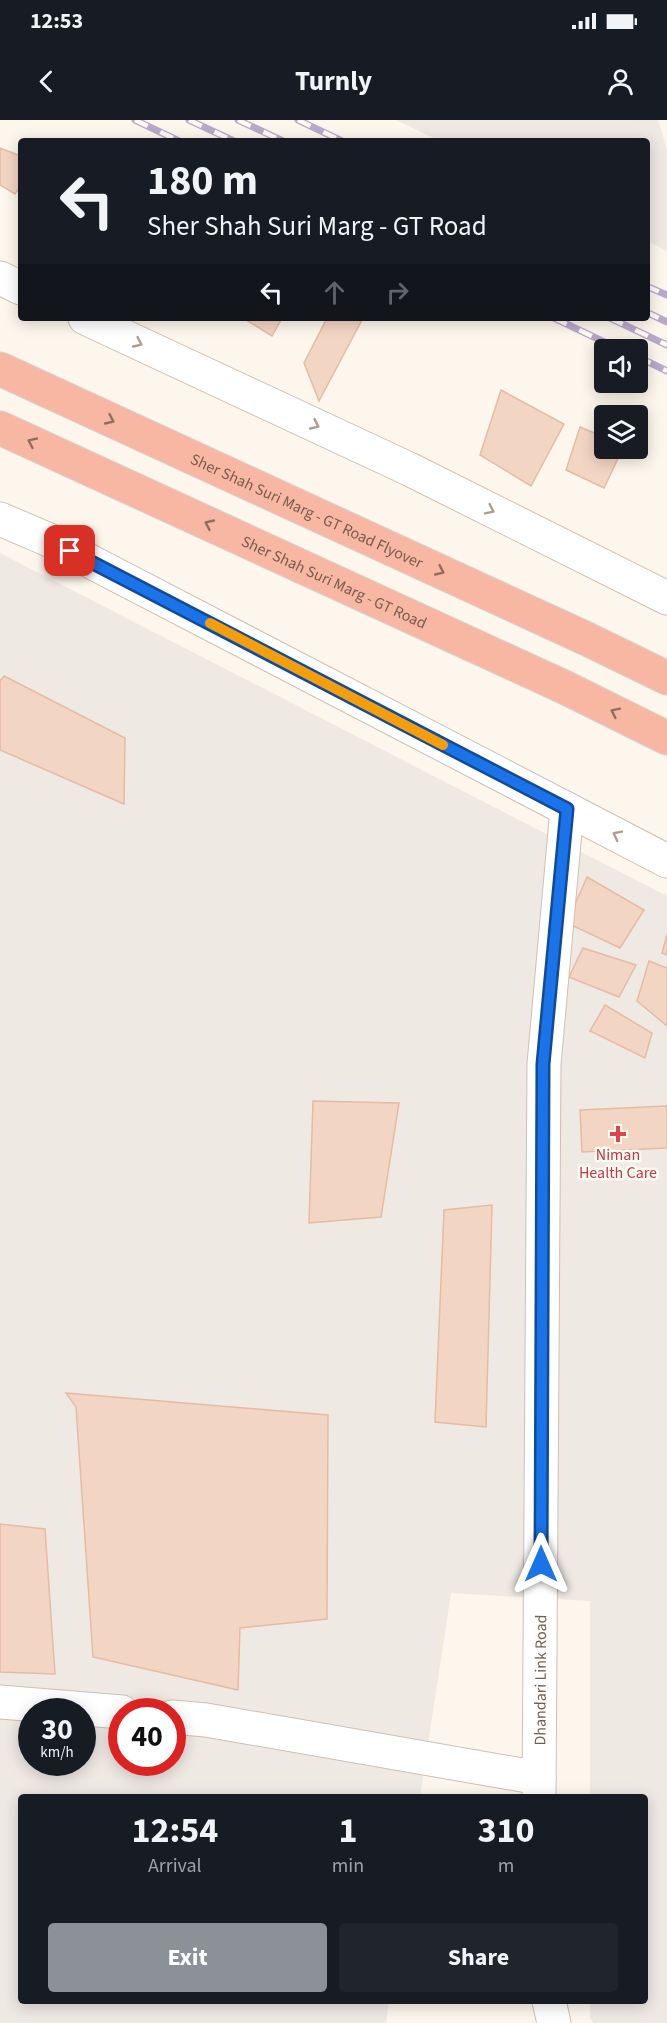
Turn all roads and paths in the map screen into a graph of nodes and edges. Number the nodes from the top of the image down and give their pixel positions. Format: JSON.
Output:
{"nodes":[{"id":1,"x":0,"y":278,"type":"edge"},
{"id":2,"x":18,"y":287,"type":"edge"},
{"id":3,"x":91,"y":321,"type":"edge"},
{"id":4,"x":0,"y":369,"type":"edge"},
{"id":5,"x":0,"y":428,"type":"edge"},
{"id":6,"x":0,"y":519,"type":"edge"},
{"id":7,"x":667,"y":598,"type":"edge"},
{"id":8,"x":612,"y":651,"type":"junction"},
{"id":9,"x":667,"y":657,"type":"edge"},
{"id":10,"x":667,"y":678,"type":"edge"},
{"id":11,"x":667,"y":738,"type":"edge"},
{"id":12,"x":567,"y":809,"type":"junction"},
{"id":13,"x":667,"y":861,"type":"edge"},
{"id":14,"x":0,"y":1702,"type":"edge"},
{"id":15,"x":108,"y":1711,"type":"edge"},
{"id":16,"x":186,"y":1718,"type":"edge"},
{"id":17,"x":539,"y":1787,"type":"edge"},
{"id":18,"x":550,"y":2004,"type":"edge"},
{"id":19,"x":554,"y":2023,"type":"edge"}],
"edges":[{"from":1,"to":2,"type":"street"},
{"from":3,"to":7,"type":"street","one_way":true},
{"from":4,"to":8,"type":"highway","name":"Sher Shah Suri Marg - GT Road Flyover","one_way":true},
{"from":11,"to":5,"type":"highway","name":"Sher Shah Suri Marg - GT Road","one_way":true},
{"from":6,"to":12,"type":"street"},
{"from":8,"to":9,"type":"highway"},
{"from":8,"to":10,"type":"highway"},
{"from":13,"to":12,"type":"street","one_way":true},
{"from":12,"to":17,"type":"street","name":"Dhandari Link Road"},
{"from":14,"to":15,"type":"street"},
{"from":16,"to":17,"type":"street"},
{"from":18,"to":19,"type":"street"}]}
